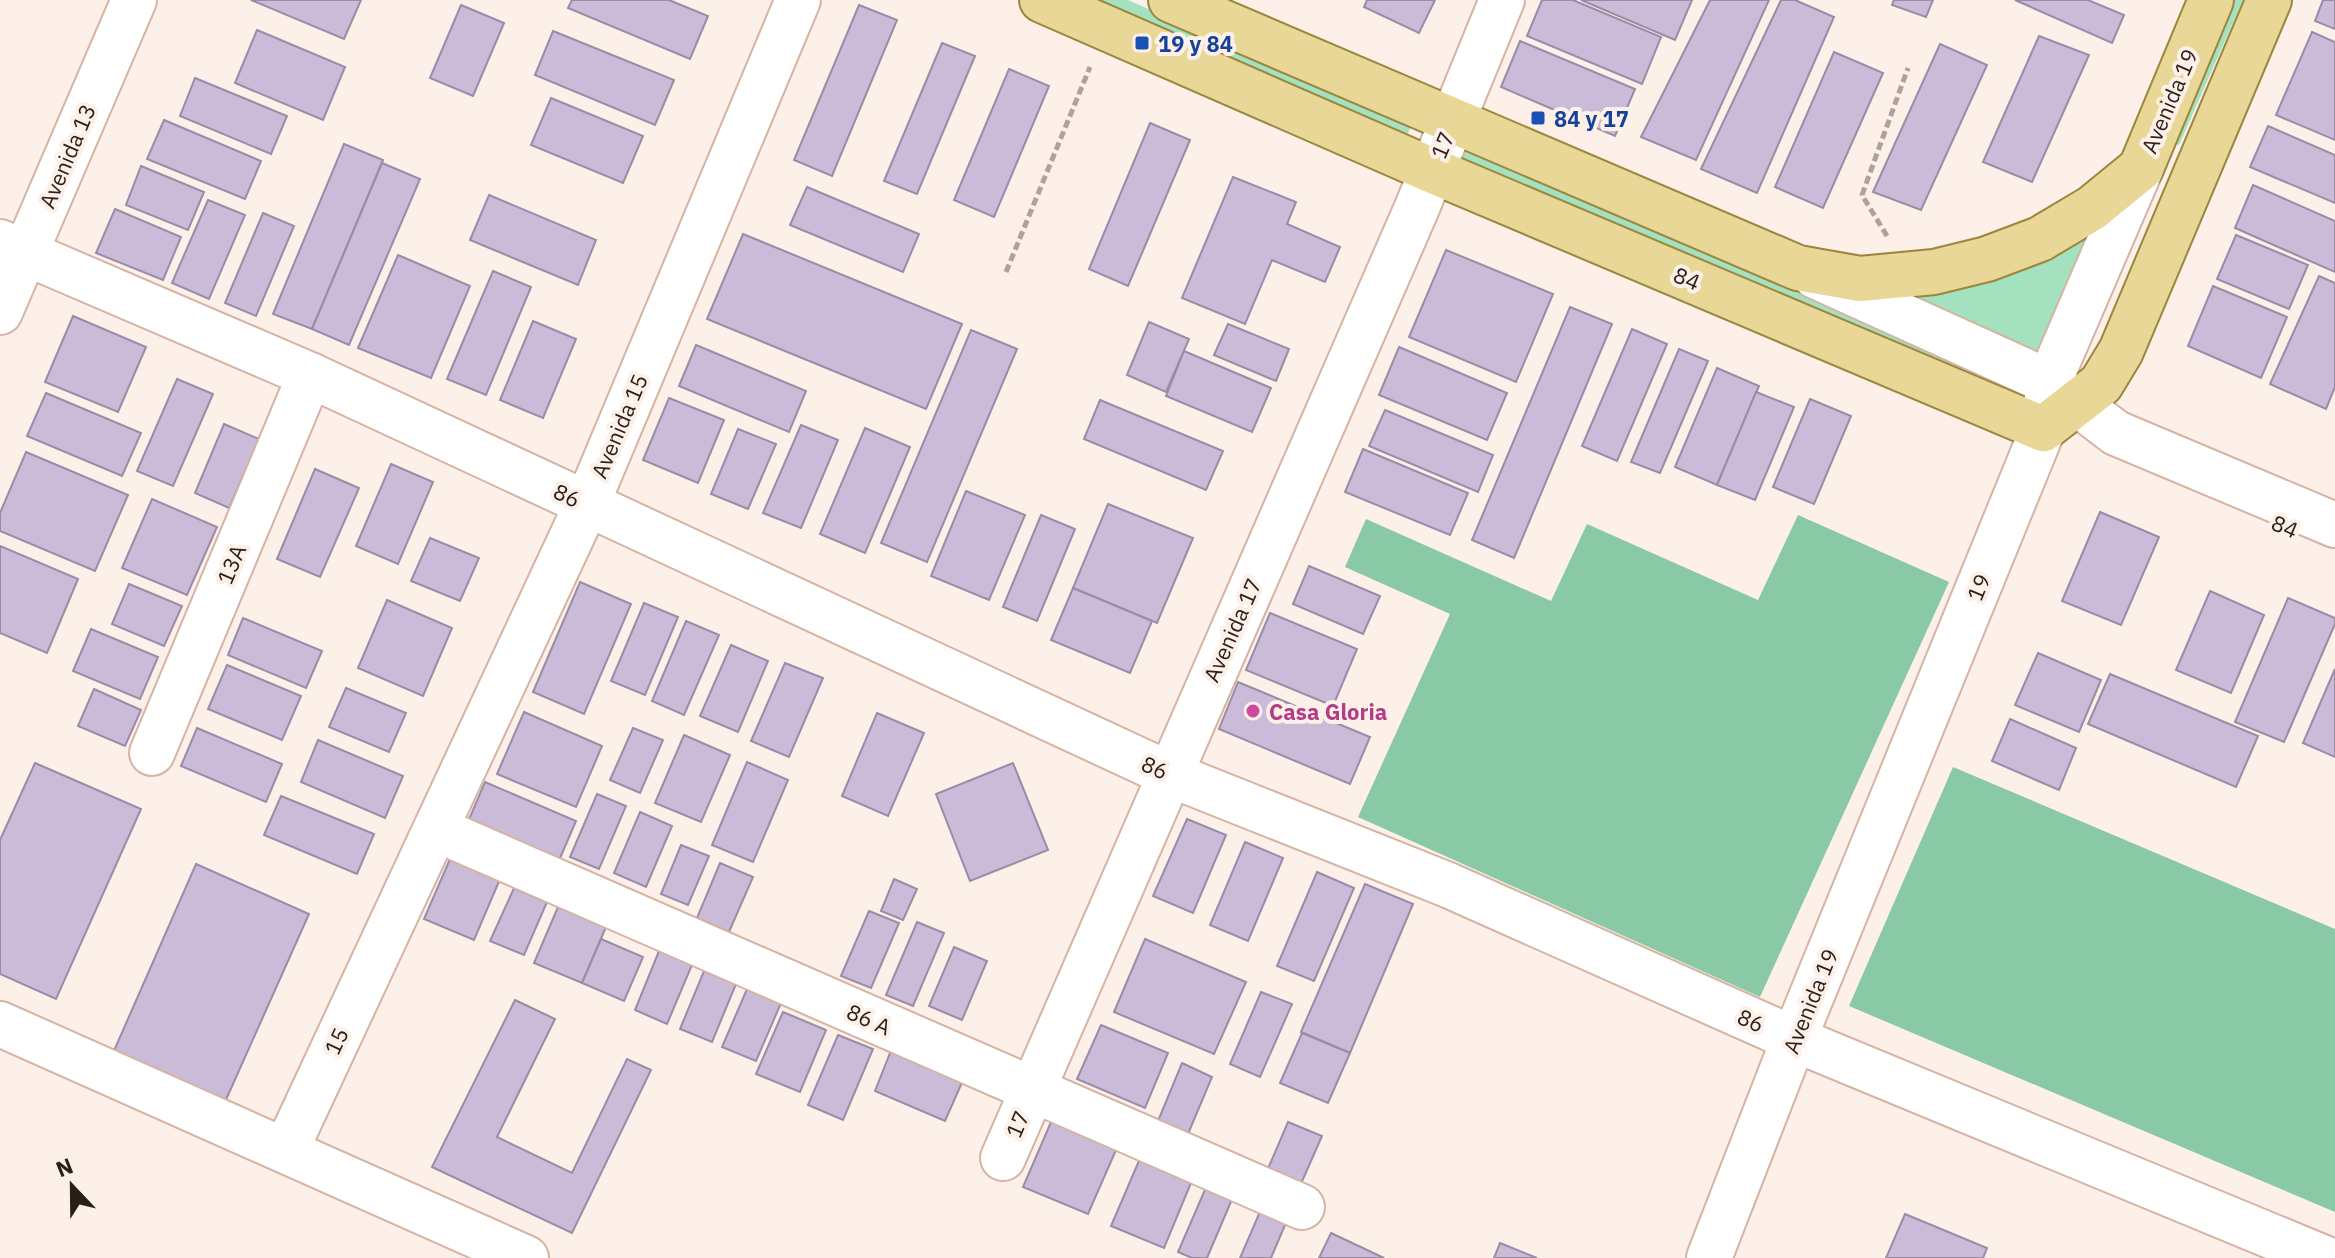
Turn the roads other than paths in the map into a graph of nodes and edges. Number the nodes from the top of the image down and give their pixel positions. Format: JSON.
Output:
{"nodes":[{"id":1,"x":134,"y":0,"type":"edge"},
{"id":2,"x":798,"y":0,"type":"edge"},
{"id":3,"x":1042,"y":0,"type":"edge"},
{"id":4,"x":1171,"y":0,"type":"edge"},
{"id":5,"x":1502,"y":0,"type":"edge"},
{"id":6,"x":2211,"y":0,"type":"edge"},
{"id":7,"x":2269,"y":0,"type":"edge"},
{"id":8,"x":1452,"y":121,"type":"junction"},
{"id":9,"x":2141,"y":168,"type":"junction"},
{"id":10,"x":1431,"y":170,"type":"junction"},
{"id":11,"x":13,"y":248,"type":"edge"},
{"id":12,"x":1798,"y":268,"type":"junction"},
{"id":13,"x":0,"y":312,"type":"edge"},
{"id":14,"x":310,"y":375,"type":"junction"},
{"id":15,"x":2056,"y":405,"type":"junction"},
{"id":16,"x":587,"y":504,"type":"junction"},
{"id":17,"x":2335,"y":525,"type":"edge"},
{"id":18,"x":2335,"y":547,"type":"edge"},
{"id":19,"x":1913,"y":744,"type":"joint"},
{"id":20,"x":152,"y":753,"type":"dead end"},
{"id":21,"x":1169,"y":774,"type":"junction"},
{"id":22,"x":436,"y":829,"type":"junction"},
{"id":23,"x":386,"y":933,"type":"joint"},
{"id":24,"x":0,"y":1024,"type":"edge"},
{"id":25,"x":1794,"y":1039,"type":"junction"},
{"id":26,"x":1031,"y":1090,"type":"junction"},
{"id":27,"x":286,"y":1150,"type":"junction"},
{"id":28,"x":1003,"y":1158,"type":"dead end"},
{"id":29,"x":1302,"y":1207,"type":"dead end"},
{"id":30,"x":526,"y":1258,"type":"edge"},
{"id":31,"x":1709,"y":1258,"type":"edge"},
{"id":32,"x":2324,"y":1258,"type":"edge"}],
"edges":[{"from":1,"to":11,"type":"street","name":"Avenida 13"},
{"from":2,"to":16,"type":"street","name":"Avenida 15"},
{"from":3,"to":10,"type":"main road","name":"84"},
{"from":4,"to":8,"type":"main road"},
{"from":5,"to":8,"type":"street"},
{"from":6,"to":9,"type":"main road","name":"Avenida 19"},
{"from":7,"to":15,"type":"main road"},
{"from":8,"to":10,"type":"street","name":"17"},
{"from":8,"to":12,"type":"main road"},
{"from":9,"to":12,"type":"main road","name":"Avenida 19"},
{"from":9,"to":15,"type":"street","name":"19"},
{"from":10,"to":15,"type":"main road","name":"84"},
{"from":10,"to":21,"type":"street","name":"Avenida 17"},
{"from":11,"to":13,"type":"street","name":"Avenida 13"},
{"from":11,"to":14,"type":"street","name":"86"},
{"from":12,"to":15,"type":"street"},
{"from":14,"to":16,"type":"street","name":"86"},
{"from":14,"to":20,"type":"street","name":"13A"},
{"from":15,"to":17,"type":"street","name":"84"},
{"from":15,"to":18,"type":"street","name":"84"},
{"from":15,"to":19,"type":"street","name":"19"},
{"from":16,"to":21,"type":"street","name":"86"},
{"from":16,"to":22,"type":"street","name":"Avenida 15"},
{"from":19,"to":25,"type":"street","name":"Avenida 19"},
{"from":21,"to":25,"type":"street","name":"86"},
{"from":21,"to":26,"type":"street","name":"Avenida 17"},
{"from":22,"to":23,"type":"street","name":"Avenida 15"},
{"from":22,"to":26,"type":"street","name":"86 A"},
{"from":23,"to":27,"type":"street","name":"15"},
{"from":24,"to":27,"type":"street"},
{"from":25,"to":31,"type":"street","name":"Avenida 19"},
{"from":25,"to":32,"type":"street","name":"86"},
{"from":26,"to":28,"type":"street","name":"17"},
{"from":26,"to":29,"type":"street","name":"86 A"},
{"from":27,"to":30,"type":"street"}]}
